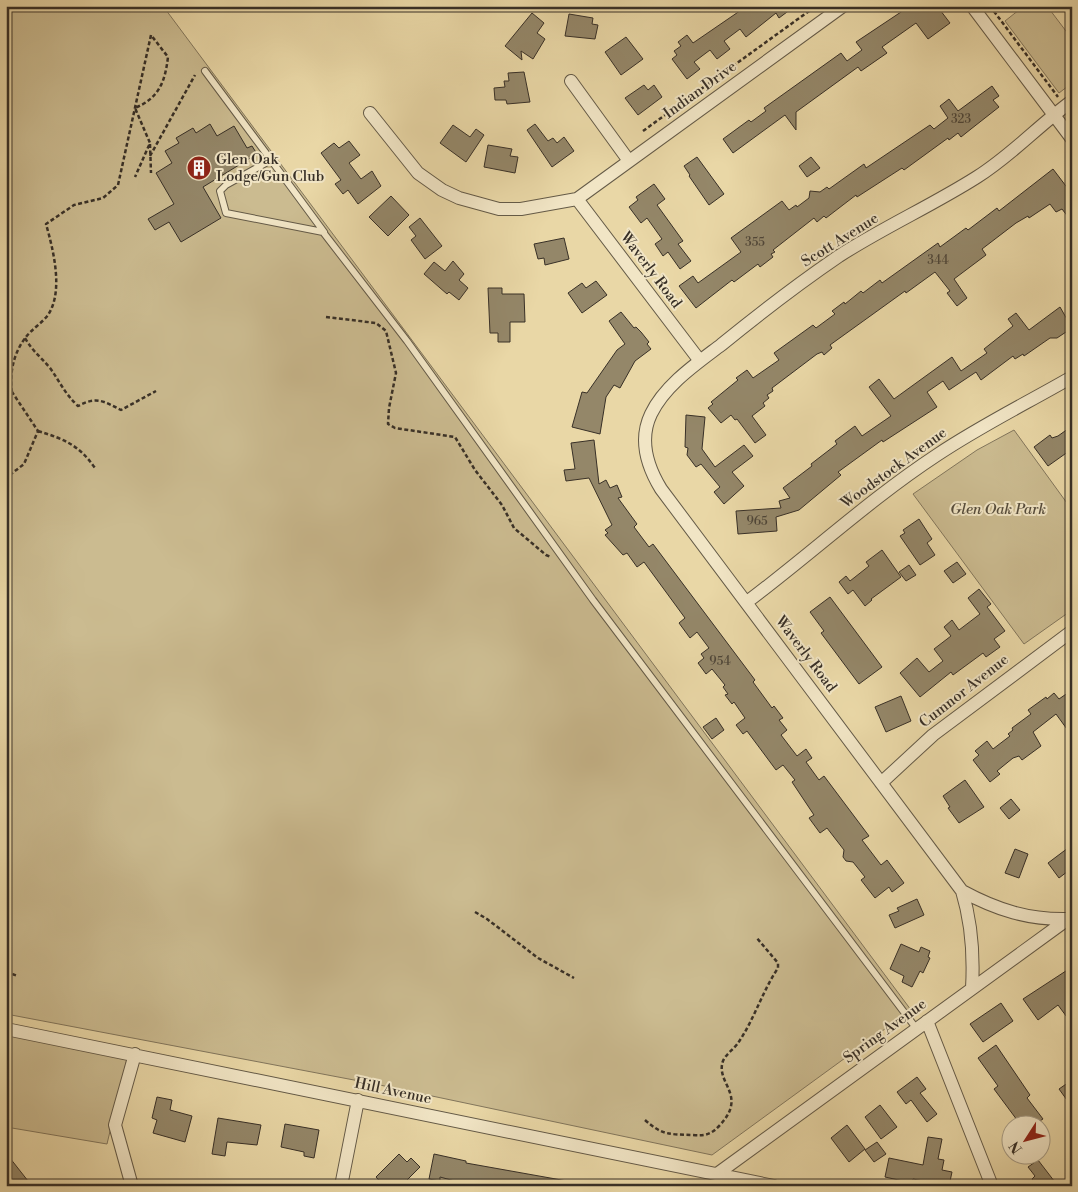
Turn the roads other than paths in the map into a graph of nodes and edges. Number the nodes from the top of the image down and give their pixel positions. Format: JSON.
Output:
{"nodes":[{"id":1,"x":842,"y":6,"type":"edge"},
{"id":2,"x":972,"y":6,"type":"edge"},
{"id":3,"x":205,"y":71,"type":"dead end"},
{"id":4,"x":571,"y":81,"type":"dead end"},
{"id":5,"x":1068,"y":104,"type":"edge"},
{"id":6,"x":370,"y":113,"type":"dead end"},
{"id":7,"x":1053,"y":115,"type":"junction"},
{"id":8,"x":1072,"y":139,"type":"edge"},
{"id":9,"x":271,"y":160,"type":"junction"},
{"id":10,"x":629,"y":161,"type":"junction"},
{"id":11,"x":577,"y":199,"type":"junction"},
{"id":12,"x":324,"y":232,"type":"junction"},
{"id":13,"x":700,"y":361,"type":"junction"},
{"id":14,"x":1072,"y":377,"type":"edge"},
{"id":15,"x":646,"y":428,"type":"joint"},
{"id":16,"x":747,"y":602,"type":"junction"},
{"id":17,"x":1072,"y":631,"type":"edge"},
{"id":18,"x":881,"y":783,"type":"junction"},
{"id":19,"x":962,"y":891,"type":"junction"},
{"id":20,"x":1070,"y":917,"type":"edge"},
{"id":21,"x":972,"y":988,"type":"junction"},
{"id":22,"x":921,"y":1025,"type":"junction"},
{"id":23,"x":6,"y":1029,"type":"edge"},
{"id":24,"x":135,"y":1054,"type":"junction"},
{"id":25,"x":358,"y":1100,"type":"junction"},
{"id":26,"x":717,"y":1174,"type":"junction"},
{"id":27,"x":132,"y":1186,"type":"edge"},
{"id":28,"x":340,"y":1186,"type":"edge"},
{"id":29,"x":772,"y":1186,"type":"edge"},
{"id":30,"x":992,"y":1186,"type":"edge"}],
"edges":[{"from":1,"to":10,"type":"street","name":"Indian Drive"},
{"from":2,"to":7,"type":"street"},
{"from":3,"to":9,"type":"lane"},
{"from":4,"to":10,"type":"street"},
{"from":5,"to":7,"type":"street","name":"Scott Avenue"},
{"from":6,"to":11,"type":"street"},
{"from":7,"to":8,"type":"street"},
{"from":7,"to":13,"type":"street","name":"Scott Avenue"},
{"from":9,"to":12,"type":"lane"},
{"from":9,"to":12,"type":"lane"},
{"from":10,"to":11,"type":"street","name":"Indian Drive"},
{"from":11,"to":13,"type":"street","name":"Waverly Road"},
{"from":12,"to":22,"type":"lane"},
{"from":13,"to":15,"type":"street","name":"Scott Avenue"},
{"from":14,"to":16,"type":"street","name":"Woodstock Avenue"},
{"from":15,"to":16,"type":"street","name":"Waverly Road"},
{"from":16,"to":18,"type":"street","name":"Waverly Road"},
{"from":17,"to":18,"type":"street","name":"Cumnor Avenue"},
{"from":18,"to":19,"type":"street","name":"Waverly Road"},
{"from":19,"to":20,"type":"street","name":"Waverly Road"},
{"from":19,"to":21,"type":"street","name":"Waverly Road"},
{"from":20,"to":21,"type":"street","name":"Spring Avenue"},
{"from":21,"to":22,"type":"street","name":"Spring Avenue"},
{"from":22,"to":26,"type":"street","name":"Spring Avenue"},
{"from":22,"to":30,"type":"street"},
{"from":23,"to":24,"type":"street","name":"Hill Avenue"},
{"from":24,"to":25,"type":"street","name":"Hill Avenue"},
{"from":24,"to":27,"type":"street"},
{"from":25,"to":26,"type":"street","name":"Hill Avenue"},
{"from":25,"to":28,"type":"street"},
{"from":26,"to":29,"type":"street","name":"Hill Avenue"}]}
